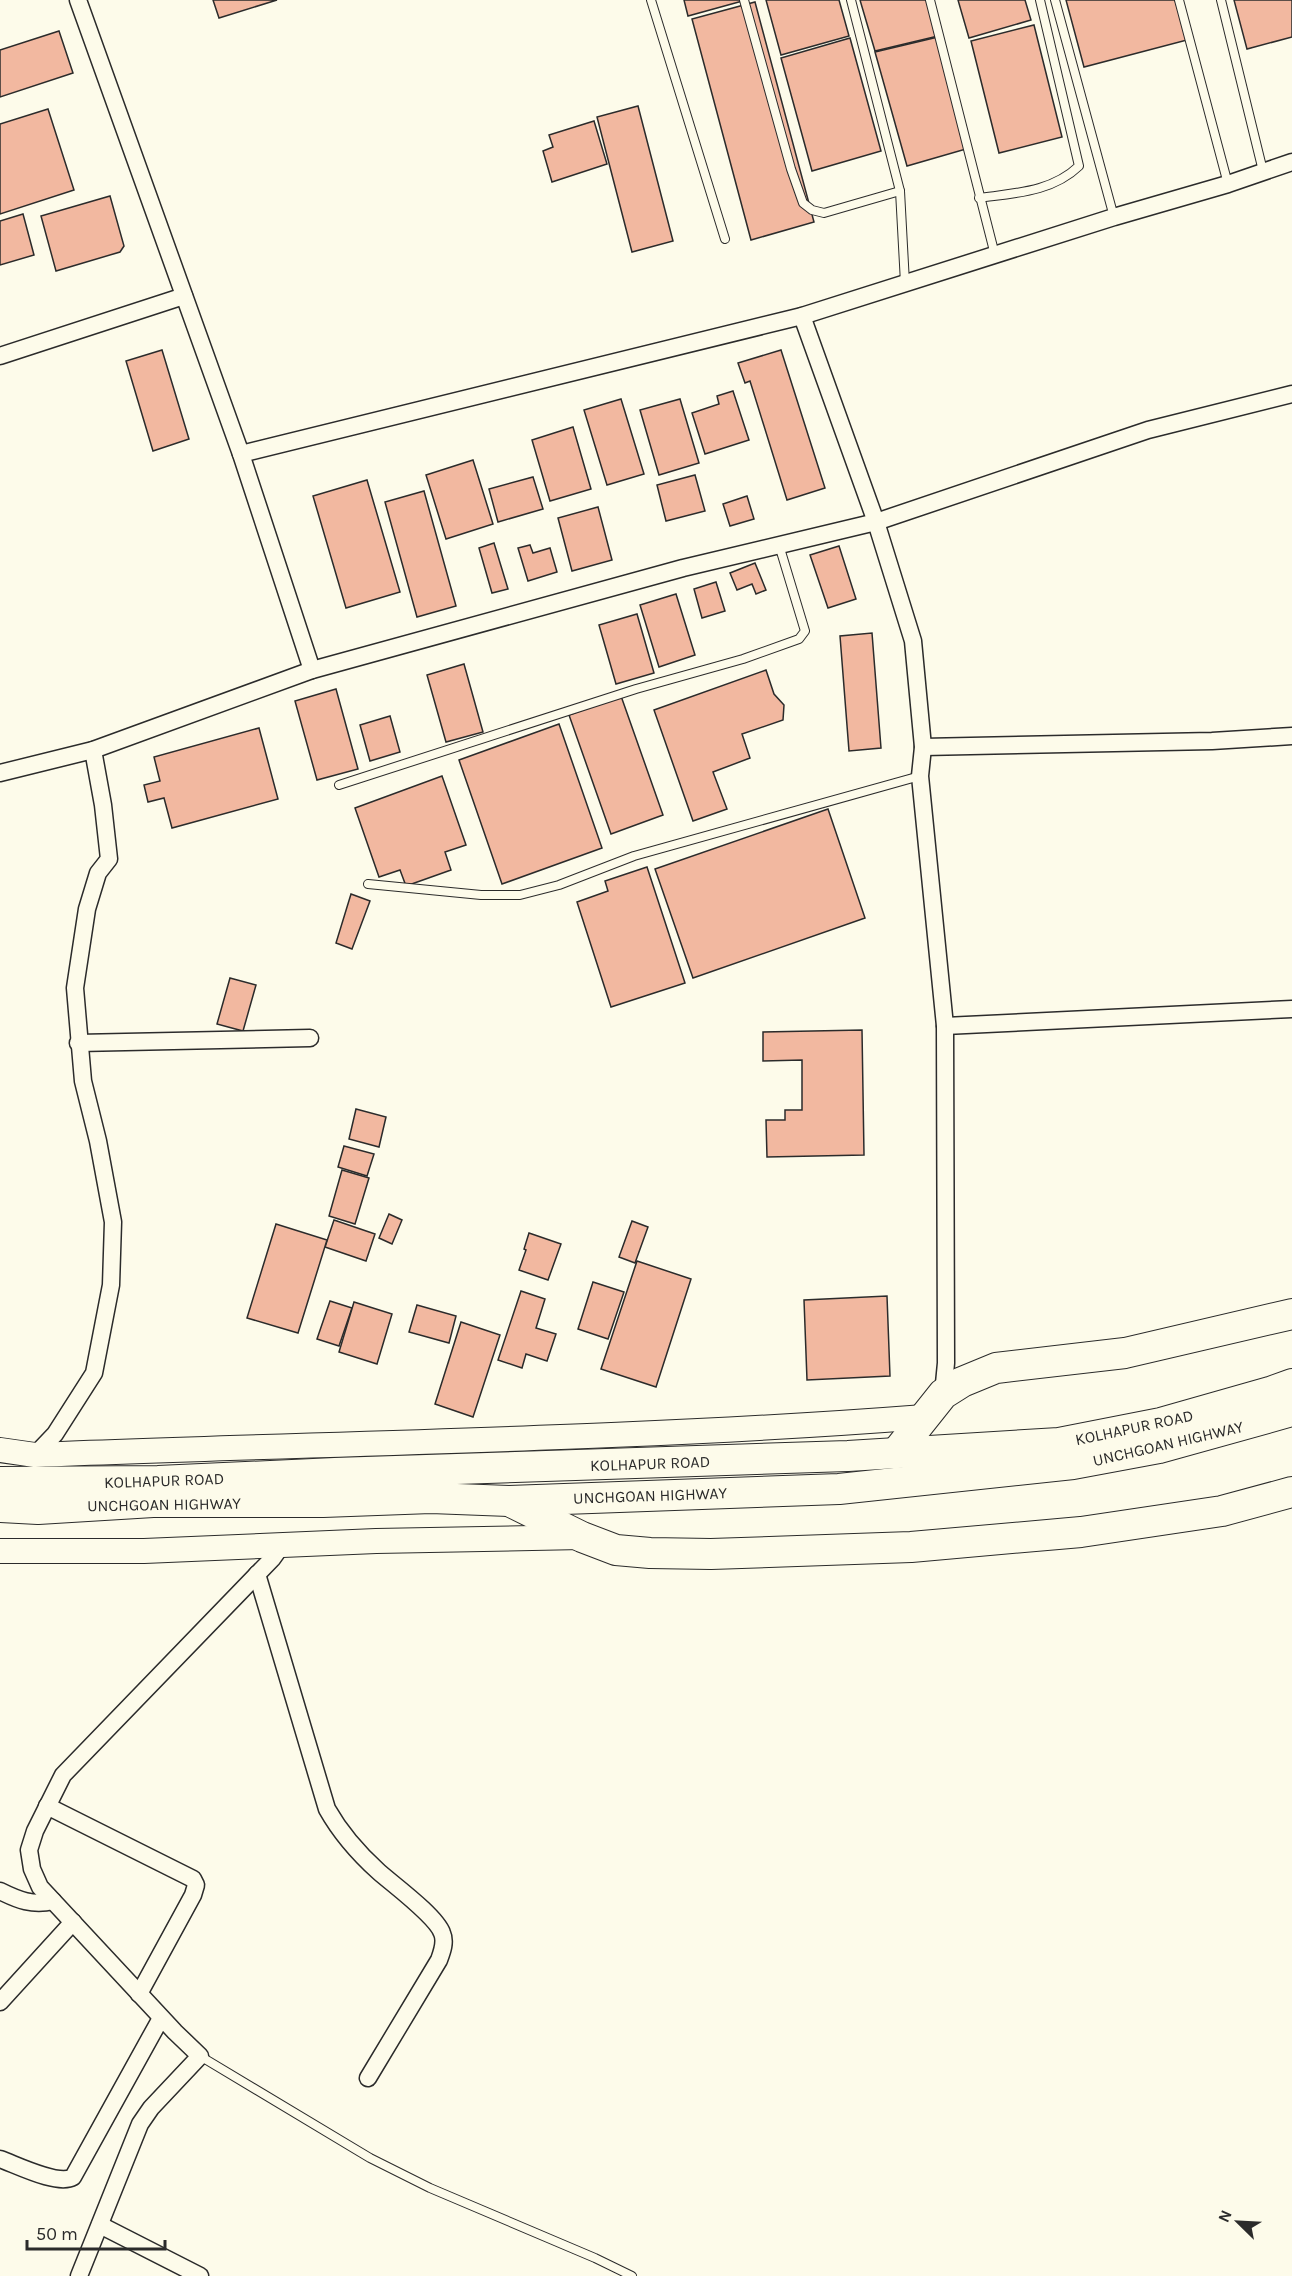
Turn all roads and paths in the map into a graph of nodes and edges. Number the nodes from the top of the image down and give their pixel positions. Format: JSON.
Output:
{"nodes":[{"id":1,"x":78,"y":0,"type":"edge"},
{"id":2,"x":651,"y":0,"type":"edge"},
{"id":3,"x":744,"y":0,"type":"edge"},
{"id":4,"x":851,"y":0,"type":"edge"},
{"id":5,"x":930,"y":0,"type":"edge"},
{"id":6,"x":1040,"y":0,"type":"edge"},
{"id":7,"x":1055,"y":0,"type":"edge"},
{"id":8,"x":1179,"y":0,"type":"edge"},
{"id":9,"x":1221,"y":0,"type":"edge"},
{"id":10,"x":1292,"y":162,"type":"edge"},
{"id":11,"x":1263,"y":171,"type":"junction"},
{"id":12,"x":1228,"y":184,"type":"junction"},
{"id":13,"x":900,"y":191,"type":"junction"},
{"id":14,"x":979,"y":198,"type":"junction"},
{"id":15,"x":1114,"y":217,"type":"junction"},
{"id":16,"x":724,"y":239,"type":"dead end"},
{"id":17,"x":995,"y":255,"type":"junction"},
{"id":18,"x":905,"y":284,"type":"junction"},
{"id":19,"x":184,"y":296,"type":"junction"},
{"id":20,"x":802,"y":316,"type":"junction"},
{"id":21,"x":0,"y":356,"type":"edge"},
{"id":22,"x":1292,"y":394,"type":"edge"},
{"id":23,"x":241,"y":454,"type":"junction"},
{"id":24,"x":876,"y":522,"type":"junction"},
{"id":25,"x":779,"y":545,"type":"junction"},
{"id":26,"x":312,"y":670,"type":"junction"},
{"id":27,"x":1292,"y":736,"type":"edge"},
{"id":28,"x":923,"y":747,"type":"junction"},
{"id":29,"x":93,"y":750,"type":"junction"},
{"id":30,"x":0,"y":773,"type":"edge"},
{"id":31,"x":920,"y":777,"type":"junction"},
{"id":32,"x":339,"y":784,"type":"dead end"},
{"id":33,"x":368,"y":884,"type":"dead end"},
{"id":34,"x":1292,"y":1009,"type":"edge"},
{"id":35,"x":945,"y":1026,"type":"junction"},
{"id":36,"x":310,"y":1038,"type":"dead end"},
{"id":37,"x":78,"y":1042,"type":"junction"},
{"id":38,"x":1292,"y":1314,"type":"edge"},
{"id":39,"x":1292,"y":1384,"type":"edge"},
{"id":40,"x":943,"y":1394,"type":"junction"},
{"id":41,"x":1292,"y":1411,"type":"edge"},
{"id":42,"x":924,"y":1417,"type":"junction"},
{"id":43,"x":0,"y":1450,"type":"edge"},
{"id":44,"x":896,"y":1453,"type":"junction"},
{"id":45,"x":35,"y":1455,"type":"junction"},
{"id":46,"x":0,"y":1482,"type":"edge"},
{"id":47,"x":1292,"y":1492,"type":"edge"},
{"id":48,"x":508,"y":1501,"type":"junction"},
{"id":49,"x":0,"y":1507,"type":"edge"},
{"id":50,"x":582,"y":1537,"type":"junction"},
{"id":51,"x":282,"y":1545,"type":"junction"},
{"id":52,"x":0,"y":1551,"type":"edge"},
{"id":53,"x":257,"y":1574,"type":"junction"},
{"id":54,"x":47,"y":1806,"type":"junction"},
{"id":55,"x":0,"y":1891,"type":"edge"},
{"id":56,"x":53,"y":1901,"type":"junction"},
{"id":57,"x":73,"y":1922,"type":"junction"},
{"id":58,"x":139,"y":1994,"type":"junction"},
{"id":59,"x":0,"y":2002,"type":"edge"},
{"id":60,"x":161,"y":2018,"type":"junction"},
{"id":61,"x":200,"y":2056,"type":"junction"},
{"id":62,"x":368,"y":2078,"type":"dead end"},
{"id":63,"x":0,"y":2159,"type":"edge"},
{"id":64,"x":99,"y":2225,"type":"junction"},
{"id":65,"x":79,"y":2276,"type":"edge"},
{"id":66,"x":200,"y":2276,"type":"edge"},
{"id":67,"x":632,"y":2276,"type":"edge"}],
"edges":[{"from":1,"to":19,"type":"street"},
{"from":2,"to":16,"type":"lane"},
{"from":3,"to":13,"type":"lane"},
{"from":4,"to":13,"type":"lane"},
{"from":5,"to":14,"type":"lane"},
{"from":6,"to":14,"type":"lane"},
{"from":7,"to":15,"type":"lane"},
{"from":8,"to":12,"type":"lane"},
{"from":9,"to":11,"type":"lane"},
{"from":10,"to":11,"type":"street"},
{"from":11,"to":12,"type":"street"},
{"from":12,"to":15,"type":"street"},
{"from":13,"to":18,"type":"lane"},
{"from":14,"to":17,"type":"lane"},
{"from":15,"to":17,"type":"street"},
{"from":17,"to":18,"type":"street"},
{"from":18,"to":20,"type":"street"},
{"from":19,"to":21,"type":"street"},
{"from":19,"to":23,"type":"street"},
{"from":20,"to":23,"type":"street"},
{"from":20,"to":24,"type":"street"},
{"from":22,"to":24,"type":"street"},
{"from":23,"to":26,"type":"street"},
{"from":24,"to":25,"type":"street"},
{"from":24,"to":28,"type":"street"},
{"from":25,"to":26,"type":"street"},
{"from":25,"to":32,"type":"lane"},
{"from":26,"to":29,"type":"street"},
{"from":27,"to":28,"type":"street"},
{"from":28,"to":31,"type":"street"},
{"from":29,"to":30,"type":"street"},
{"from":29,"to":37,"type":"street"},
{"from":31,"to":33,"type":"lane"},
{"from":31,"to":35,"type":"street"},
{"from":34,"to":35,"type":"street"},
{"from":35,"to":40,"type":"street"},
{"from":36,"to":37,"type":"street"},
{"from":37,"to":45,"type":"street"},
{"from":38,"to":40,"type":"highway"},
{"from":39,"to":44,"type":"highway","name":"KOLHAPUR ROAD"},
{"from":40,"to":42,"type":"highway"},
{"from":41,"to":48,"type":"highway","name":"UNCHGOAN HIGHWAY"},
{"from":42,"to":44,"type":"highway"},
{"from":42,"to":45,"type":"street"},
{"from":43,"to":45,"type":"street"},
{"from":44,"to":46,"type":"highway","name":"KOLHAPUR ROAD"},
{"from":47,"to":50,"type":"highway"},
{"from":48,"to":49,"type":"highway","name":"UNCHGOAN HIGHWAY"},
{"from":48,"to":50,"type":"highway"},
{"from":50,"to":51,"type":"street"},
{"from":51,"to":52,"type":"street"},
{"from":51,"to":53,"type":"street"},
{"from":53,"to":54,"type":"street"},
{"from":53,"to":62,"type":"street"},
{"from":54,"to":56,"type":"street"},
{"from":54,"to":58,"type":"street"},
{"from":55,"to":56,"type":"street"},
{"from":56,"to":57,"type":"street"},
{"from":57,"to":58,"type":"street"},
{"from":57,"to":59,"type":"street"},
{"from":58,"to":60,"type":"street"},
{"from":60,"to":61,"type":"street"},
{"from":60,"to":63,"type":"street"},
{"from":61,"to":64,"type":"street"},
{"from":61,"to":67,"type":"lane"},
{"from":64,"to":65,"type":"street"},
{"from":64,"to":66,"type":"street"}]}
